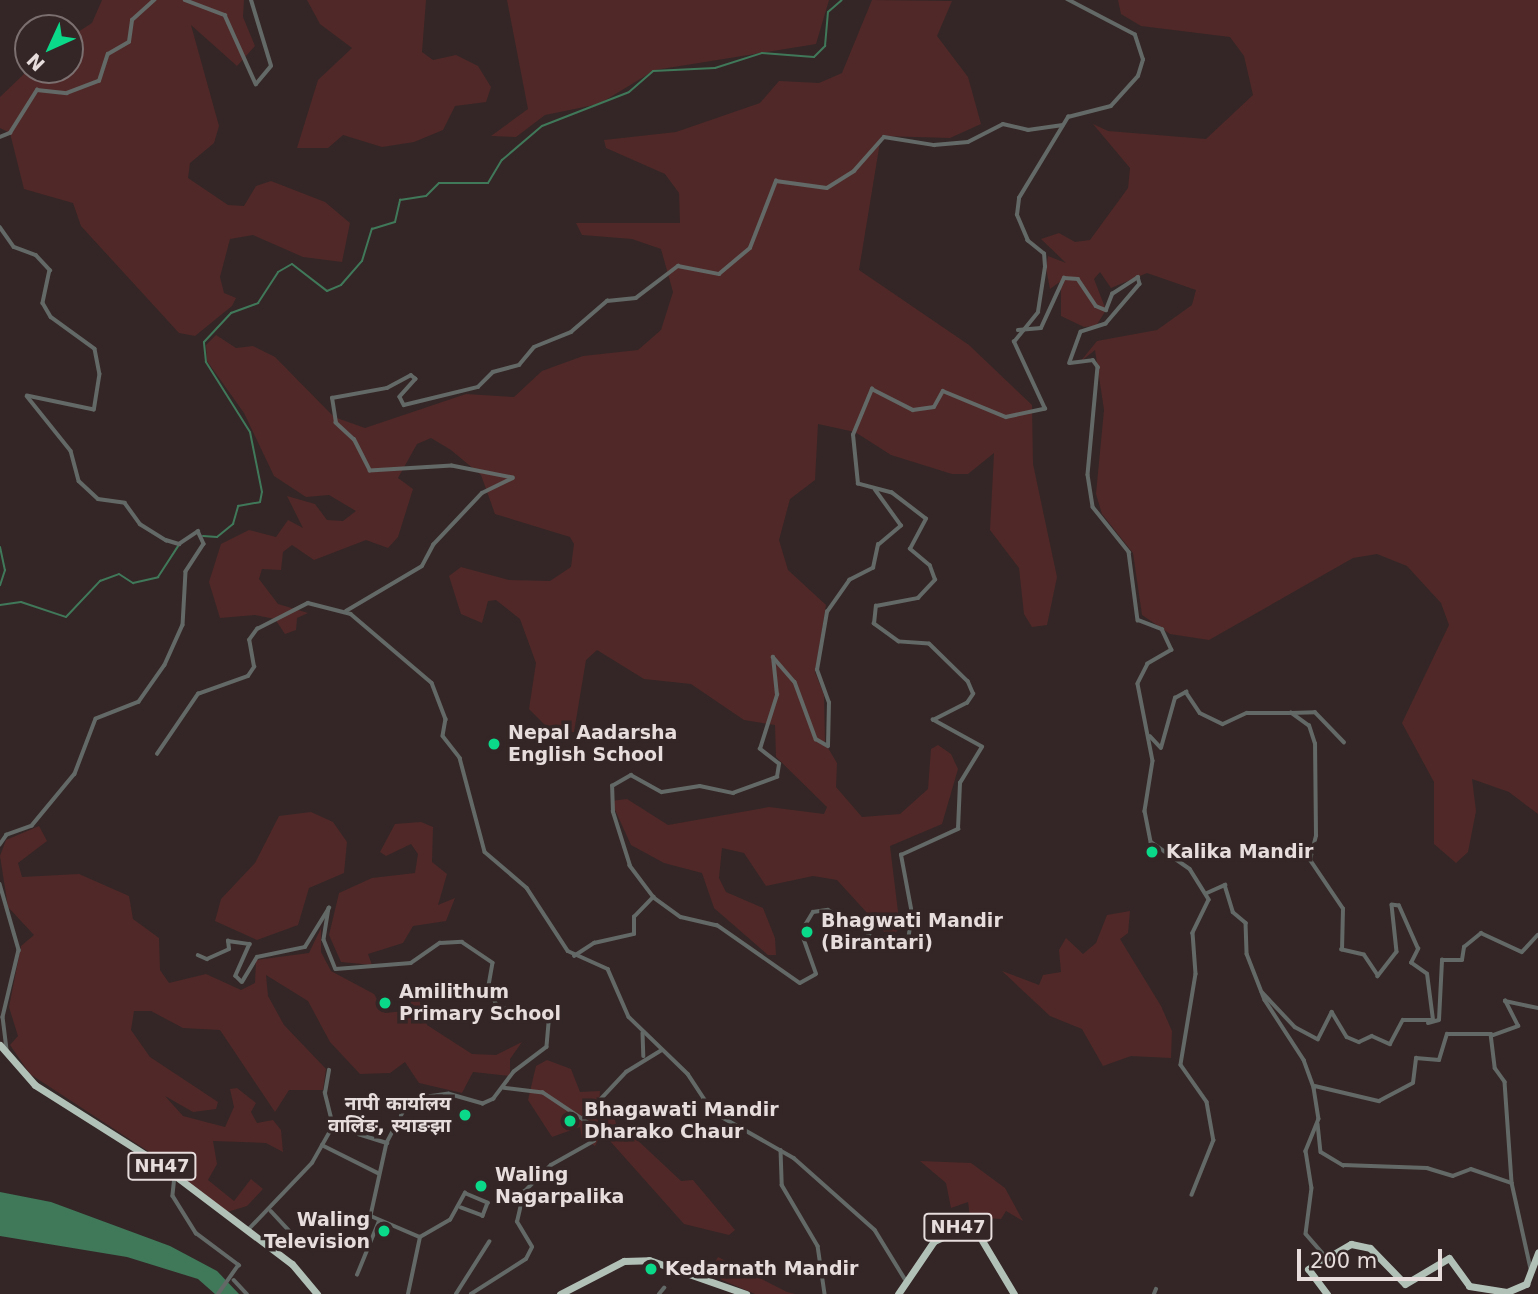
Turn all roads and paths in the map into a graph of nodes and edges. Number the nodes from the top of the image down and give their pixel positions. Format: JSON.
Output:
{"nodes":[{"id":1,"x":154,"y":0,"type":"edge"},
{"id":2,"x":185,"y":0,"type":"edge"},
{"id":3,"x":251,"y":0,"type":"edge"},
{"id":4,"x":1068,"y":0,"type":"edge"},
{"id":5,"x":1063,"y":125,"type":"junction"},
{"id":6,"x":0,"y":137,"type":"edge"},
{"id":7,"x":0,"y":227,"type":"edge"},
{"id":8,"x":1018,"y":330,"type":"junction"},
{"id":9,"x":875,"y":490,"type":"junction"},
{"id":10,"x":346,"y":611,"type":"junction"},
{"id":11,"x":1291,"y":713,"type":"junction"},
{"id":12,"x":1149,"y":735,"type":"junction"},
{"id":13,"x":1344,"y":743,"type":"dead end"},
{"id":14,"x":157,"y":754,"type":"dead end"},
{"id":15,"x":0,"y":845,"type":"edge"},
{"id":16,"x":0,"y":884,"type":"edge"},
{"id":17,"x":1207,"y":893,"type":"junction"},
{"id":18,"x":653,"y":897,"type":"junction"},
{"id":19,"x":1538,"y":935,"type":"edge"},
{"id":20,"x":198,"y":955,"type":"dead end"},
{"id":21,"x":574,"y":956,"type":"junction"},
{"id":22,"x":1262,"y":992,"type":"junction"},
{"id":23,"x":1538,"y":1009,"type":"edge"},
{"id":24,"x":1426,"y":1022,"type":"junction"},
{"id":25,"x":643,"y":1031,"type":"junction"},
{"id":26,"x":1491,"y":1036,"type":"junction"},
{"id":27,"x":4,"y":1047,"type":"edge"},
{"id":28,"x":664,"y":1050,"type":"junction"},
{"id":29,"x":642,"y":1059,"type":"junction"},
{"id":30,"x":329,"y":1070,"type":"dead end"},
{"id":31,"x":1313,"y":1086,"type":"junction"},
{"id":32,"x":504,"y":1088,"type":"junction"},
{"id":33,"x":583,"y":1118,"type":"junction"},
{"id":34,"x":1318,"y":1122,"type":"junction"},
{"id":35,"x":333,"y":1126,"type":"junction"},
{"id":36,"x":387,"y":1143,"type":"junction"},
{"id":37,"x":322,"y":1144,"type":"junction"},
{"id":38,"x":781,"y":1150,"type":"junction"},
{"id":39,"x":378,"y":1172,"type":"junction"},
{"id":40,"x":175,"y":1176,"type":"junction"},
{"id":41,"x":1512,"y":1183,"type":"junction"},
{"id":42,"x":1192,"y":1195,"type":"dead end"},
{"id":43,"x":461,"y":1208,"type":"junction"},
{"id":44,"x":271,"y":1211,"type":"junction"},
{"id":45,"x":379,"y":1221,"type":"junction"},
{"id":46,"x":246,"y":1231,"type":"junction"},
{"id":47,"x":295,"y":1237,"type":"dead end"},
{"id":48,"x":420,"y":1237,"type":"junction"},
{"id":49,"x":489,"y":1242,"type":"dead end"},
{"id":50,"x":1538,"y":1252,"type":"edge"},
{"id":51,"x":1324,"y":1255,"type":"junction"},
{"id":52,"x":1531,"y":1269,"type":"junction"},
{"id":53,"x":357,"y":1275,"type":"dead end"},
{"id":54,"x":905,"y":1279,"type":"junction"},
{"id":55,"x":234,"y":1280,"type":"junction"},
{"id":56,"x":664,"y":1288,"type":"dead end"},
{"id":57,"x":743,"y":1293,"type":"edge"},
{"id":58,"x":219,"y":1294,"type":"edge"},
{"id":59,"x":247,"y":1294,"type":"edge"},
{"id":60,"x":317,"y":1294,"type":"edge"},
{"id":61,"x":408,"y":1294,"type":"edge"},
{"id":62,"x":456,"y":1294,"type":"edge"},
{"id":63,"x":471,"y":1294,"type":"edge"},
{"id":64,"x":561,"y":1294,"type":"edge"},
{"id":65,"x":659,"y":1294,"type":"edge"},
{"id":66,"x":825,"y":1294,"type":"edge"},
{"id":67,"x":898,"y":1294,"type":"edge"},
{"id":68,"x":1014,"y":1294,"type":"edge"},
{"id":69,"x":1327,"y":1294,"type":"edge"}],
"edges":[{"from":1,"to":6,"type":"street"},
{"from":2,"to":3,"type":"street"},
{"from":4,"to":5,"type":"street"},
{"from":5,"to":8,"type":"street"},
{"from":5,"to":10,"type":"street"},
{"from":7,"to":15,"type":"street"},
{"from":8,"to":9,"type":"street"},
{"from":8,"to":12,"type":"street"},
{"from":9,"to":18,"type":"street"},
{"from":9,"to":18,"type":"street"},
{"from":10,"to":14,"type":"street"},
{"from":10,"to":21,"type":"street"},
{"from":11,"to":12,"type":"street"},
{"from":11,"to":13,"type":"street"},
{"from":11,"to":24,"type":"street"},
{"from":12,"to":17,"type":"street"},
{"from":16,"to":27,"type":"street"},
{"from":17,"to":22,"type":"street"},
{"from":17,"to":42,"type":"street"},
{"from":18,"to":21,"type":"street"},
{"from":19,"to":24,"type":"street"},
{"from":20,"to":32,"type":"street"},
{"from":21,"to":25,"type":"street"},
{"from":22,"to":24,"type":"street"},
{"from":22,"to":31,"type":"street"},
{"from":23,"to":26,"type":"street"},
{"from":25,"to":28,"type":"street"},
{"from":25,"to":29,"type":"street"},
{"from":26,"to":31,"type":"street"},
{"from":26,"to":41,"type":"street"},
{"from":27,"to":40,"type":"highway","number":"NH47"},
{"from":28,"to":29,"type":"street"},
{"from":28,"to":38,"type":"street"},
{"from":29,"to":33,"type":"street"},
{"from":30,"to":35,"type":"street"},
{"from":31,"to":34,"type":"street"},
{"from":32,"to":33,"type":"street"},
{"from":32,"to":36,"type":"street"},
{"from":33,"to":63,"type":"street"},
{"from":34,"to":41,"type":"street"},
{"from":34,"to":51,"type":"street"},
{"from":35,"to":36,"type":"street"},
{"from":35,"to":37,"type":"street"},
{"from":36,"to":39,"type":"street"},
{"from":37,"to":39,"type":"street"},
{"from":37,"to":44,"type":"street"},
{"from":38,"to":54,"type":"street"},
{"from":38,"to":66,"type":"street"},
{"from":39,"to":45,"type":"street"},
{"from":40,"to":46,"type":"highway","number":"NH47"},
{"from":40,"to":55,"type":"street"},
{"from":41,"to":52,"type":"street"},
{"from":43,"to":43,"type":"street"},
{"from":43,"to":48,"type":"street"},
{"from":44,"to":46,"type":"street"},
{"from":44,"to":47,"type":"street"},
{"from":45,"to":48,"type":"street"},
{"from":45,"to":53,"type":"street"},
{"from":46,"to":60,"type":"highway","number":"NH47"},
{"from":48,"to":61,"type":"street"},
{"from":49,"to":62,"type":"street"},
{"from":50,"to":52,"type":"highway"},
{"from":51,"to":52,"type":"highway"},
{"from":51,"to":69,"type":"highway"},
{"from":54,"to":67,"type":"highway","number":"NH47"},
{"from":54,"to":68,"type":"highway","number":"NH47"},
{"from":55,"to":58,"type":"street"},
{"from":55,"to":59,"type":"street"},
{"from":56,"to":65,"type":"street"},
{"from":57,"to":64,"type":"highway"}]}
